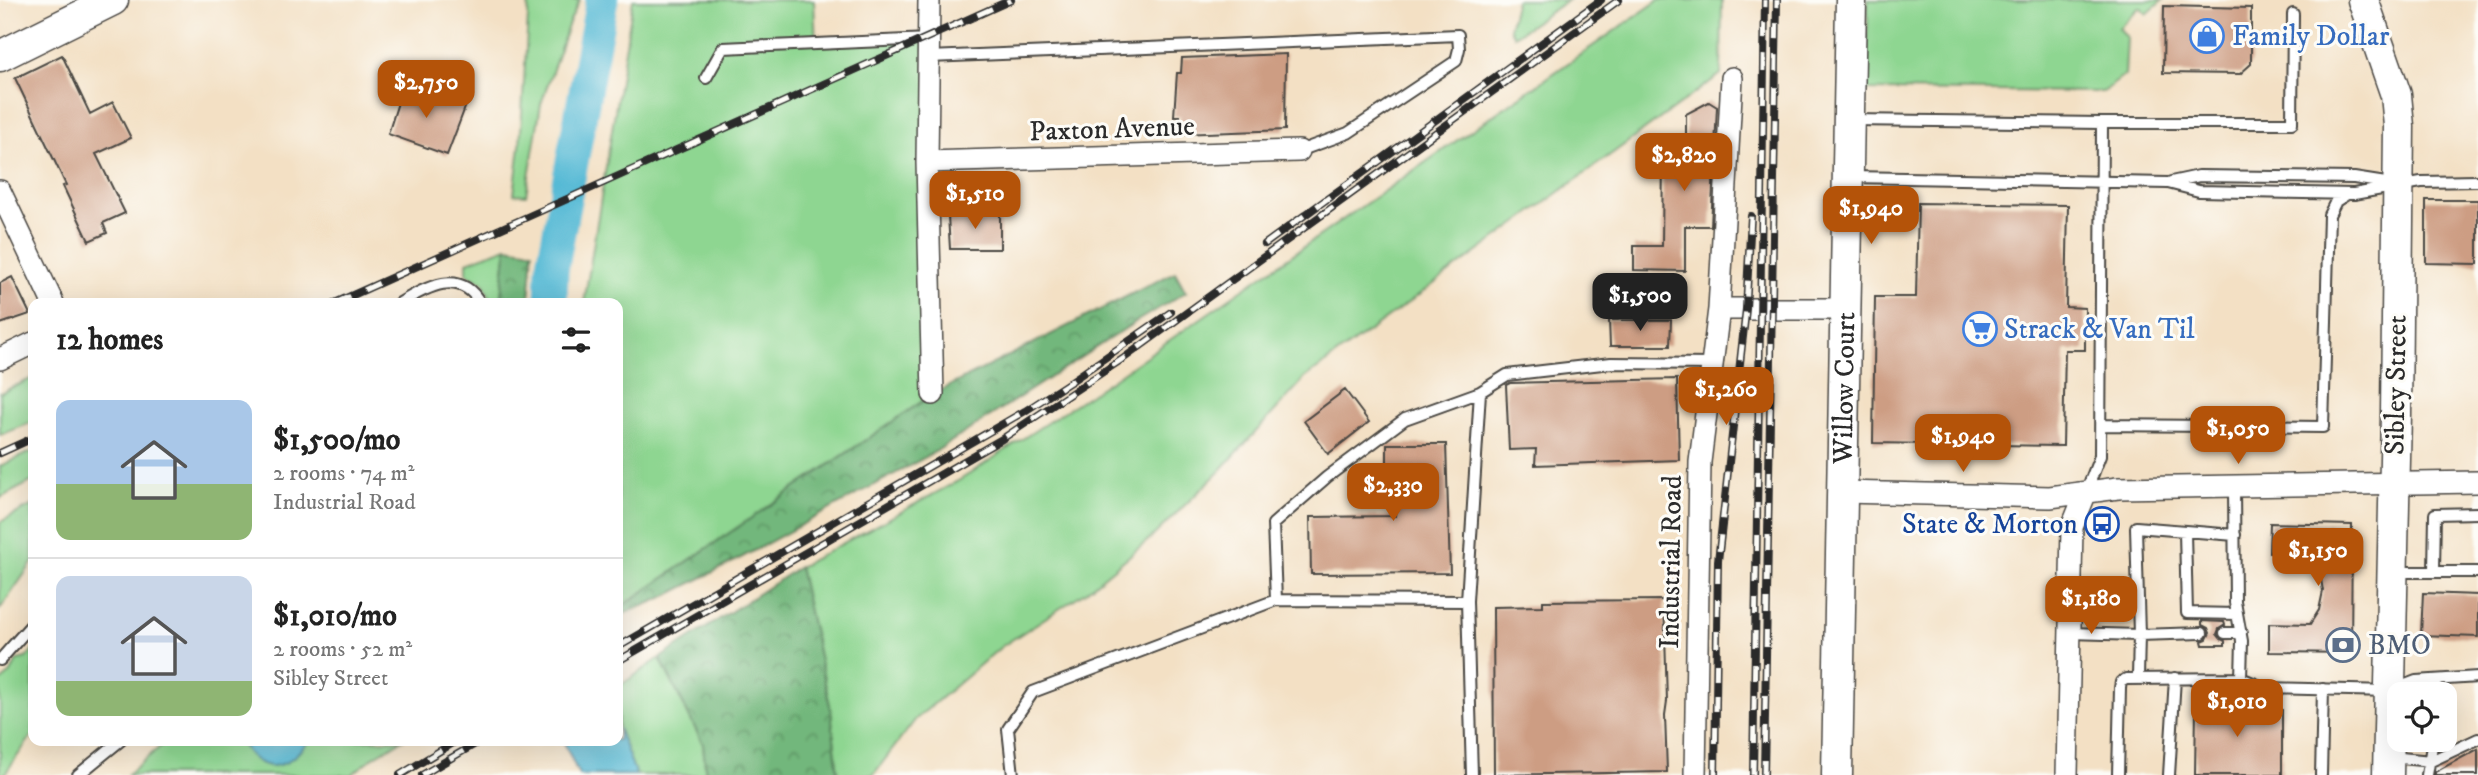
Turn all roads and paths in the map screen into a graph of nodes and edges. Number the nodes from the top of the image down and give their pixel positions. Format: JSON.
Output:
{"nodes":[{"id":1,"x":113,"y":0,"type":"edge"},
{"id":2,"x":929,"y":0,"type":"edge"},
{"id":3,"x":1852,"y":0,"type":"edge"},
{"id":4,"x":2362,"y":3,"type":"edge"},
{"id":5,"x":2293,"y":14,"type":"dead end"},
{"id":6,"x":929,"y":48,"type":"junction"},
{"id":7,"x":0,"y":55,"type":"edge"},
{"id":8,"x":705,"y":78,"type":"dead end"},
{"id":9,"x":1732,"y":78,"type":"dead end"},
{"id":10,"x":1848,"y":120,"type":"junction"},
{"id":11,"x":2102,"y":123,"type":"junction"},
{"id":12,"x":1299,"y":151,"type":"joint"},
{"id":13,"x":927,"y":162,"type":"junction"},
{"id":14,"x":1847,"y":177,"type":"junction"},
{"id":15,"x":2236,"y":177,"type":"junction"},
{"id":16,"x":2478,"y":181,"type":"edge"},
{"id":17,"x":2102,"y":182,"type":"junction"},
{"id":18,"x":2168,"y":183,"type":"junction"},
{"id":19,"x":2400,"y":185,"type":"junction"},
{"id":20,"x":2236,"y":192,"type":"junction"},
{"id":21,"x":2347,"y":194,"type":"junction"},
{"id":22,"x":2,"y":202,"type":"edge"},
{"id":23,"x":50,"y":298,"type":"edge"},
{"id":24,"x":410,"y":298,"type":"edge"},
{"id":25,"x":478,"y":298,"type":"edge"},
{"id":26,"x":1844,"y":309,"type":"junction"},
{"id":27,"x":1719,"y":310,"type":"junction"},
{"id":28,"x":28,"y":345,"type":"edge"},
{"id":29,"x":0,"y":359,"type":"edge"},
{"id":30,"x":1713,"y":364,"type":"junction"},
{"id":31,"x":1480,"y":392,"type":"junction"},
{"id":32,"x":933,"y":394,"type":"dead end"},
{"id":33,"x":2101,"y":425,"type":"junction"},
{"id":34,"x":2478,"y":482,"type":"edge"},
{"id":35,"x":2394,"y":484,"type":"junction"},
{"id":36,"x":2234,"y":487,"type":"junction"},
{"id":37,"x":1842,"y":492,"type":"junction"},
{"id":38,"x":2086,"y":492,"type":"junction"},
{"id":39,"x":2478,"y":513,"type":"edge"},
{"id":40,"x":2185,"y":532,"type":"junction"},
{"id":41,"x":2235,"y":535,"type":"junction"},
{"id":42,"x":2434,"y":571,"type":"junction"},
{"id":43,"x":2393,"y":572,"type":"junction"},
{"id":44,"x":2478,"y":572,"type":"edge"},
{"id":45,"x":1276,"y":600,"type":"junction"},
{"id":46,"x":1467,"y":601,"type":"junction"},
{"id":47,"x":2237,"y":614,"type":"junction"},
{"id":48,"x":28,"y":629,"type":"edge"},
{"id":49,"x":2070,"y":633,"type":"junction"},
{"id":50,"x":2202,"y":633,"type":"dead end"},
{"id":51,"x":2225,"y":633,"type":"dead end"},
{"id":52,"x":2241,"y":633,"type":"junction"},
{"id":53,"x":2139,"y":635,"type":"junction"},
{"id":54,"x":0,"y":660,"type":"edge"},
{"id":55,"x":2138,"y":677,"type":"junction"},
{"id":56,"x":2175,"y":678,"type":"junction"},
{"id":57,"x":2241,"y":678,"type":"junction"},
{"id":58,"x":2437,"y":680,"type":"joint"},
{"id":59,"x":2477,"y":681,"type":"edge"},
{"id":60,"x":2390,"y":682,"type":"edge"},
{"id":61,"x":2413,"y":682,"type":"edge"},
{"id":62,"x":2323,"y":690,"type":"junction"},
{"id":63,"x":2387,"y":691,"type":"edge"},
{"id":64,"x":2477,"y":740,"type":"edge"},
{"id":65,"x":114,"y":746,"type":"edge"},
{"id":66,"x":2388,"y":766,"type":"edge"},
{"id":67,"x":2430,"y":768,"type":"edge"},
{"id":68,"x":78,"y":775,"type":"edge"},
{"id":69,"x":1013,"y":775,"type":"edge"},
{"id":70,"x":1472,"y":775,"type":"edge"},
{"id":71,"x":1695,"y":775,"type":"edge"},
{"id":72,"x":1837,"y":775,"type":"edge"},
{"id":73,"x":2067,"y":775,"type":"edge"},
{"id":74,"x":2118,"y":775,"type":"edge"},
{"id":75,"x":2169,"y":775,"type":"edge"},
{"id":76,"x":2322,"y":775,"type":"edge"}],
"edges":[{"from":1,"to":7,"type":"main road"},
{"from":2,"to":6,"type":"street"},
{"from":3,"to":10,"type":"main road","name":"Willow Court"},
{"from":4,"to":19,"type":"main road","name":"Sibley Street"},
{"from":5,"to":11,"type":"lane"},
{"from":6,"to":8,"type":"lane"},
{"from":6,"to":12,"type":"lane"},
{"from":6,"to":13,"type":"street"},
{"from":9,"to":27,"type":"street","name":"Industrial Road"},
{"from":10,"to":11,"type":"lane"},
{"from":10,"to":14,"type":"main road","name":"Willow Court"},
{"from":11,"to":17,"type":"lane"},
{"from":12,"to":13,"type":"street","name":"Paxton Avenue"},
{"from":13,"to":32,"type":"street"},
{"from":14,"to":17,"type":"lane"},
{"from":14,"to":26,"type":"main road","name":"Willow Court"},
{"from":15,"to":18,"type":"lane"},
{"from":15,"to":19,"type":"lane"},
{"from":15,"to":20,"type":"lane"},
{"from":16,"to":19,"type":"lane"},
{"from":17,"to":18,"type":"lane"},
{"from":17,"to":33,"type":"lane"},
{"from":18,"to":20,"type":"lane"},
{"from":19,"to":21,"type":"lane"},
{"from":19,"to":35,"type":"main road","name":"Sibley Street"},
{"from":20,"to":21,"type":"lane"},
{"from":21,"to":33,"type":"lane"},
{"from":22,"to":23,"type":"street"},
{"from":24,"to":25,"type":"lane"},
{"from":26,"to":27,"type":"street"},
{"from":26,"to":37,"type":"main road","name":"Willow Court"},
{"from":27,"to":30,"type":"street","name":"Industrial Road"},
{"from":28,"to":29,"type":"street"},
{"from":30,"to":31,"type":"lane"},
{"from":30,"to":71,"type":"street","name":"Industrial Road"},
{"from":31,"to":45,"type":"lane"},
{"from":31,"to":46,"type":"lane"},
{"from":33,"to":38,"type":"lane"},
{"from":34,"to":35,"type":"street"},
{"from":35,"to":36,"type":"street"},
{"from":35,"to":43,"type":"main road","name":"Sibley Street"},
{"from":36,"to":38,"type":"street"},
{"from":36,"to":41,"type":"lane"},
{"from":37,"to":38,"type":"street"},
{"from":37,"to":72,"type":"main road","name":"Willow Court"},
{"from":38,"to":49,"type":"street"},
{"from":39,"to":42,"type":"lane"},
{"from":40,"to":41,"type":"lane"},
{"from":40,"to":47,"type":"lane"},
{"from":40,"to":53,"type":"lane"},
{"from":41,"to":47,"type":"lane"},
{"from":42,"to":43,"type":"lane"},
{"from":42,"to":44,"type":"lane"},
{"from":43,"to":60,"type":"main road","name":"Sibley Street"},
{"from":45,"to":46,"type":"lane"},
{"from":45,"to":69,"type":"lane"},
{"from":46,"to":70,"type":"lane"},
{"from":47,"to":52,"type":"lane"},
{"from":48,"to":54,"type":"lane"},
{"from":49,"to":53,"type":"lane"},
{"from":49,"to":73,"type":"street"},
{"from":50,"to":53,"type":"lane"},
{"from":51,"to":52,"type":"lane"},
{"from":52,"to":57,"type":"lane"},
{"from":53,"to":55,"type":"lane"},
{"from":55,"to":56,"type":"lane"},
{"from":55,"to":74,"type":"lane"},
{"from":56,"to":57,"type":"lane"},
{"from":56,"to":75,"type":"lane"},
{"from":57,"to":62,"type":"lane"},
{"from":58,"to":59,"type":"lane"},
{"from":58,"to":61,"type":"lane"},
{"from":62,"to":63,"type":"lane"},
{"from":62,"to":76,"type":"lane"},
{"from":64,"to":67,"type":"lane"},
{"from":65,"to":68,"type":"lane"},
{"from":66,"to":67,"type":"lane"}]}
